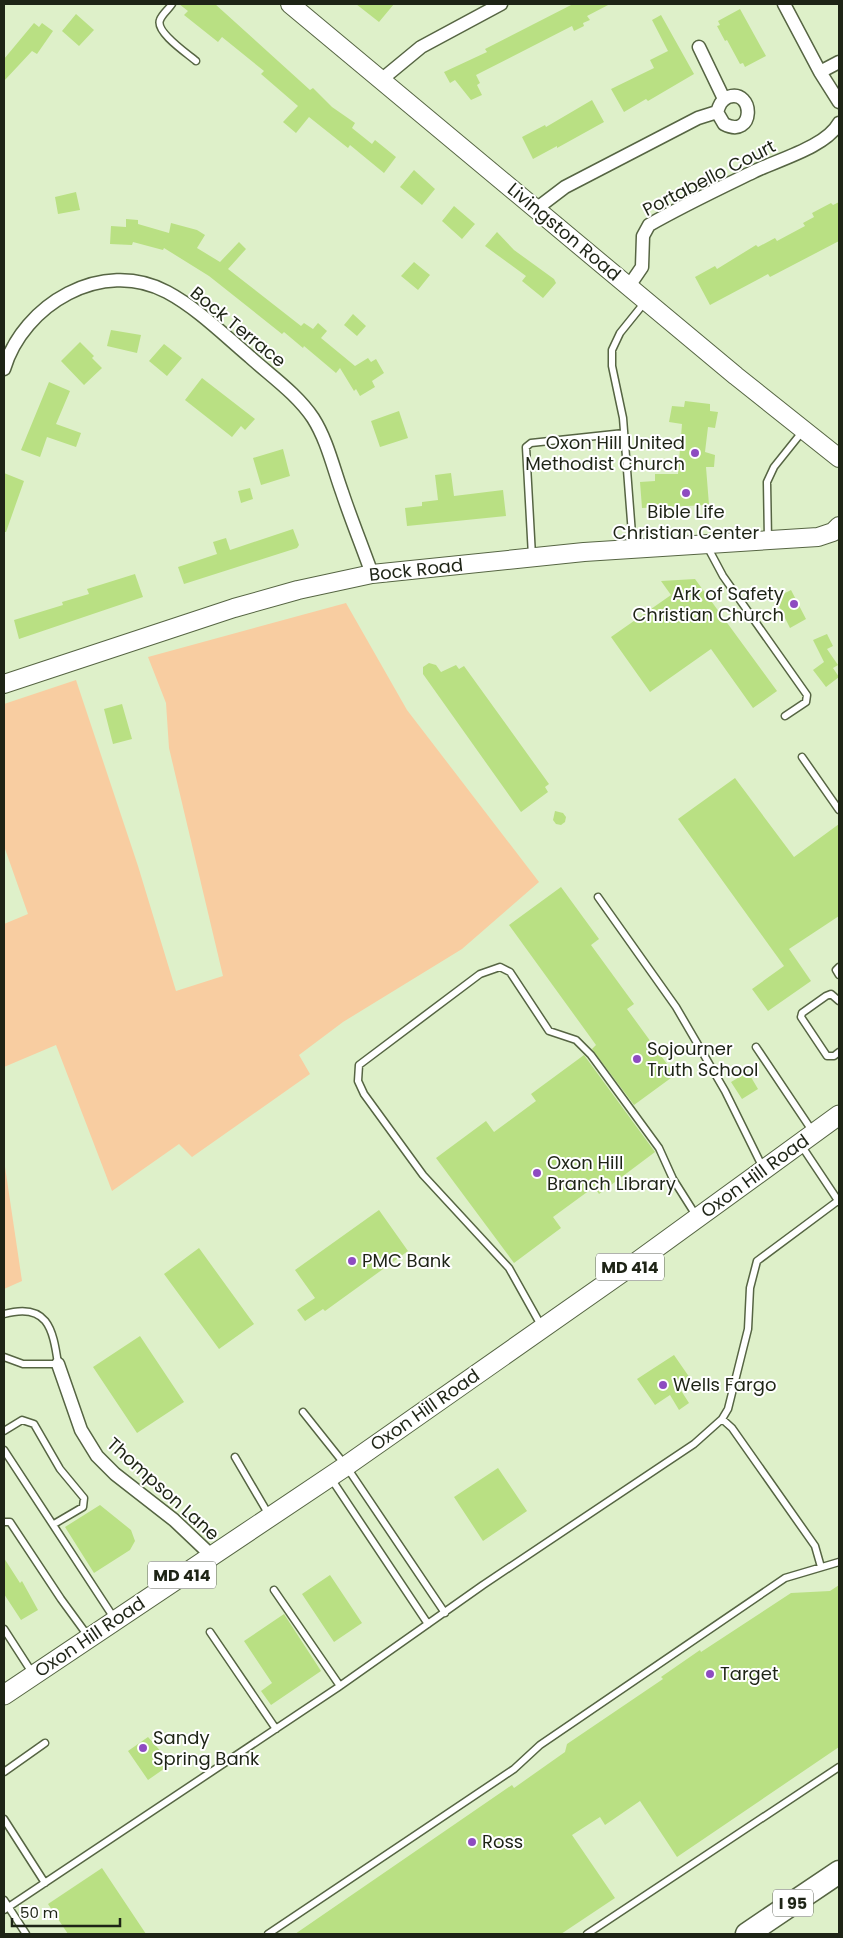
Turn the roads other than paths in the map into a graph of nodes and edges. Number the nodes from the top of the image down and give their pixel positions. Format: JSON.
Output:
{"nodes":[{"id":1,"x":172,"y":4,"type":"edge"},
{"id":2,"x":290,"y":4,"type":"edge"},
{"id":3,"x":501,"y":4,"type":"edge"},
{"id":4,"x":784,"y":4,"type":"edge"},
{"id":5,"x":699,"y":47,"type":"dead end"},
{"id":6,"x":196,"y":61,"type":"dead end"},
{"id":7,"x":839,"y":62,"type":"edge"},
{"id":8,"x":820,"y":72,"type":"junction"},
{"id":9,"x":381,"y":80,"type":"junction"},
{"id":10,"x":724,"y":99,"type":"junction"},
{"id":11,"x":839,"y":102,"type":"edge"},
{"id":12,"x":717,"y":112,"type":"junction"},
{"id":13,"x":839,"y":123,"type":"edge"},
{"id":14,"x":536,"y":209,"type":"junction"},
{"id":15,"x":629,"y":286,"type":"junction"},
{"id":16,"x":646,"y":300,"type":"junction"},
{"id":17,"x":8,"y":346,"type":"edge"},
{"id":18,"x":4,"y":369,"type":"edge"},
{"id":19,"x":804,"y":431,"type":"junction"},
{"id":20,"x":624,"y":432,"type":"junction"},
{"id":21,"x":839,"y":458,"type":"edge"},
{"id":22,"x":837,"y":529,"type":"edge"},
{"id":23,"x":768,"y":541,"type":"junction"},
{"id":24,"x":706,"y":545,"type":"junction"},
{"id":25,"x":633,"y":548,"type":"junction"},
{"id":26,"x":532,"y":557,"type":"junction"},
{"id":27,"x":372,"y":574,"type":"junction"},
{"id":28,"x":4,"y":684,"type":"edge"},
{"id":29,"x":785,"y":716,"type":"dead end"},
{"id":30,"x":802,"y":757,"type":"dead end"},
{"id":31,"x":839,"y":810,"type":"edge"},
{"id":32,"x":598,"y":897,"type":"dead end"},
{"id":33,"x":839,"y":967,"type":"edge"},
{"id":34,"x":839,"y":975,"type":"edge"},
{"id":35,"x":839,"y":1001,"type":"edge"},
{"id":36,"x":756,"y":1047,"type":"dead end"},
{"id":37,"x":839,"y":1052,"type":"edge"},
{"id":38,"x":839,"y":1115,"type":"edge"},
{"id":39,"x":807,"y":1138,"type":"junction"},
{"id":40,"x":764,"y":1169,"type":"junction"},
{"id":41,"x":839,"y":1201,"type":"edge"},
{"id":42,"x":697,"y":1218,"type":"junction"},
{"id":43,"x":4,"y":1314,"type":"edge"},
{"id":44,"x":542,"y":1327,"type":"junction"},
{"id":45,"x":4,"y":1357,"type":"edge"},
{"id":46,"x":58,"y":1364,"type":"junction"},
{"id":47,"x":303,"y":1412,"type":"dead end"},
{"id":48,"x":722,"y":1419,"type":"junction"},
{"id":49,"x":4,"y":1431,"type":"edge"},
{"id":50,"x":4,"y":1450,"type":"edge"},
{"id":51,"x":235,"y":1458,"type":"dead end"},
{"id":52,"x":346,"y":1466,"type":"junction"},
{"id":53,"x":330,"y":1476,"type":"junction"},
{"id":54,"x":269,"y":1516,"type":"junction"},
{"id":55,"x":4,"y":1522,"type":"edge"},
{"id":56,"x":54,"y":1524,"type":"junction"},
{"id":57,"x":212,"y":1556,"type":"junction"},
{"id":58,"x":839,"y":1562,"type":"edge"},
{"id":59,"x":821,"y":1567,"type":"junction"},
{"id":60,"x":274,"y":1590,"type":"dead end"},
{"id":61,"x":445,"y":1613,"type":"junction"},
{"id":62,"x":115,"y":1619,"type":"junction"},
{"id":63,"x":428,"y":1624,"type":"junction"},
{"id":64,"x":4,"y":1629,"type":"edge"},
{"id":65,"x":210,"y":1632,"type":"dead end"},
{"id":66,"x":89,"y":1637,"type":"junction"},
{"id":67,"x":33,"y":1675,"type":"junction"},
{"id":68,"x":340,"y":1686,"type":"junction"},
{"id":69,"x":4,"y":1695,"type":"edge"},
{"id":70,"x":276,"y":1729,"type":"junction"},
{"id":71,"x":45,"y":1743,"type":"dead end"},
{"id":72,"x":839,"y":1767,"type":"edge"},
{"id":73,"x":4,"y":1772,"type":"edge"},
{"id":74,"x":4,"y":1819,"type":"edge"},
{"id":75,"x":839,"y":1872,"type":"edge"},
{"id":76,"x":45,"y":1882,"type":"junction"},
{"id":77,"x":4,"y":1900,"type":"edge"},
{"id":78,"x":6,"y":1908,"type":"edge"},
{"id":79,"x":26,"y":1934,"type":"edge"},
{"id":80,"x":268,"y":1934,"type":"edge"},
{"id":81,"x":587,"y":1934,"type":"edge"},
{"id":82,"x":746,"y":1934,"type":"edge"}],
"edges":[{"from":1,"to":6,"type":"lane"},
{"from":2,"to":9,"type":"main road","name":"Livingston Road"},
{"from":3,"to":9,"type":"street"},
{"from":4,"to":8,"type":"street"},
{"from":5,"to":10,"type":"street"},
{"from":7,"to":8,"type":"street"},
{"from":8,"to":11,"type":"street"},
{"from":9,"to":14,"type":"main road","name":"Livingston Road"},
{"from":10,"to":12,"type":"street"},
{"from":10,"to":12,"type":"street"},
{"from":12,"to":14,"type":"street"},
{"from":13,"to":15,"type":"street","name":"Portabello Court"},
{"from":14,"to":15,"type":"main road","name":"Livingston Road"},
{"from":15,"to":16,"type":"main road","name":"Livingston Road"},
{"from":16,"to":19,"type":"main road","name":"Livingston Road"},
{"from":16,"to":20,"type":"lane"},
{"from":17,"to":18,"type":"street","name":"Bock Terrace"},
{"from":17,"to":27,"type":"street","name":"Bock Terrace"},
{"from":19,"to":21,"type":"main road","name":"Livingston Road"},
{"from":19,"to":23,"type":"lane"},
{"from":20,"to":25,"type":"lane"},
{"from":20,"to":26,"type":"lane"},
{"from":22,"to":23,"type":"main road","name":"Bock Road"},
{"from":23,"to":24,"type":"main road","name":"Bock Road"},
{"from":24,"to":25,"type":"main road","name":"Bock Road"},
{"from":24,"to":29,"type":"lane"},
{"from":25,"to":26,"type":"main road","name":"Bock Road"},
{"from":26,"to":27,"type":"main road","name":"Bock Road"},
{"from":27,"to":28,"type":"main road","name":"Bock Road"},
{"from":30,"to":31,"type":"lane"},
{"from":32,"to":40,"type":"lane"},
{"from":33,"to":34,"type":"lane"},
{"from":35,"to":37,"type":"lane"},
{"from":36,"to":39,"type":"lane"},
{"from":38,"to":39,"type":"main road","name":"Oxon Hill Road","number":"MD 414"},
{"from":39,"to":40,"type":"main road","name":"Oxon Hill Road","number":"MD 414"},
{"from":39,"to":41,"type":"lane"},
{"from":40,"to":42,"type":"main road","name":"Oxon Hill Road","number":"MD 414"},
{"from":41,"to":48,"type":"lane"},
{"from":42,"to":44,"type":"main road","name":"Oxon Hill Road","number":"MD 414"},
{"from":42,"to":44,"type":"lane"},
{"from":43,"to":46,"type":"lane"},
{"from":44,"to":52,"type":"main road","name":"Oxon Hill Road","number":"MD 414"},
{"from":45,"to":46,"type":"lane"},
{"from":46,"to":57,"type":"street","name":"Thompson Lane"},
{"from":47,"to":52,"type":"lane"},
{"from":48,"to":59,"type":"lane"},
{"from":48,"to":61,"type":"lane"},
{"from":49,"to":56,"type":"lane"},
{"from":50,"to":56,"type":"lane"},
{"from":51,"to":54,"type":"lane"},
{"from":52,"to":53,"type":"main road","name":"Oxon Hill Road","number":"MD 414"},
{"from":52,"to":61,"type":"lane"},
{"from":53,"to":54,"type":"main road","name":"Oxon Hill Road","number":"MD 414"},
{"from":53,"to":63,"type":"lane"},
{"from":54,"to":57,"type":"main road","name":"Oxon Hill Road","number":"MD 414"},
{"from":55,"to":66,"type":"lane"},
{"from":56,"to":62,"type":"lane"},
{"from":57,"to":62,"type":"main road","name":"Oxon Hill Road","number":"MD 414"},
{"from":58,"to":59,"type":"lane"},
{"from":59,"to":80,"type":"lane"},
{"from":60,"to":68,"type":"lane"},
{"from":61,"to":63,"type":"lane"},
{"from":62,"to":66,"type":"main road","name":"Oxon Hill Road","number":"MD 414"},
{"from":63,"to":68,"type":"lane"},
{"from":64,"to":67,"type":"lane"},
{"from":65,"to":70,"type":"lane"},
{"from":66,"to":67,"type":"main road","name":"Oxon Hill Road","number":"MD 414"},
{"from":67,"to":69,"type":"main road","name":"Oxon Hill Road","number":"MD 414"},
{"from":68,"to":70,"type":"lane"},
{"from":70,"to":76,"type":"lane"},
{"from":71,"to":73,"type":"lane"},
{"from":72,"to":81,"type":"lane"},
{"from":74,"to":76,"type":"lane"},
{"from":75,"to":82,"type":"highway","number":"I 95"},
{"from":76,"to":78,"type":"lane"},
{"from":77,"to":78,"type":"lane"},
{"from":78,"to":79,"type":"lane"}]}
